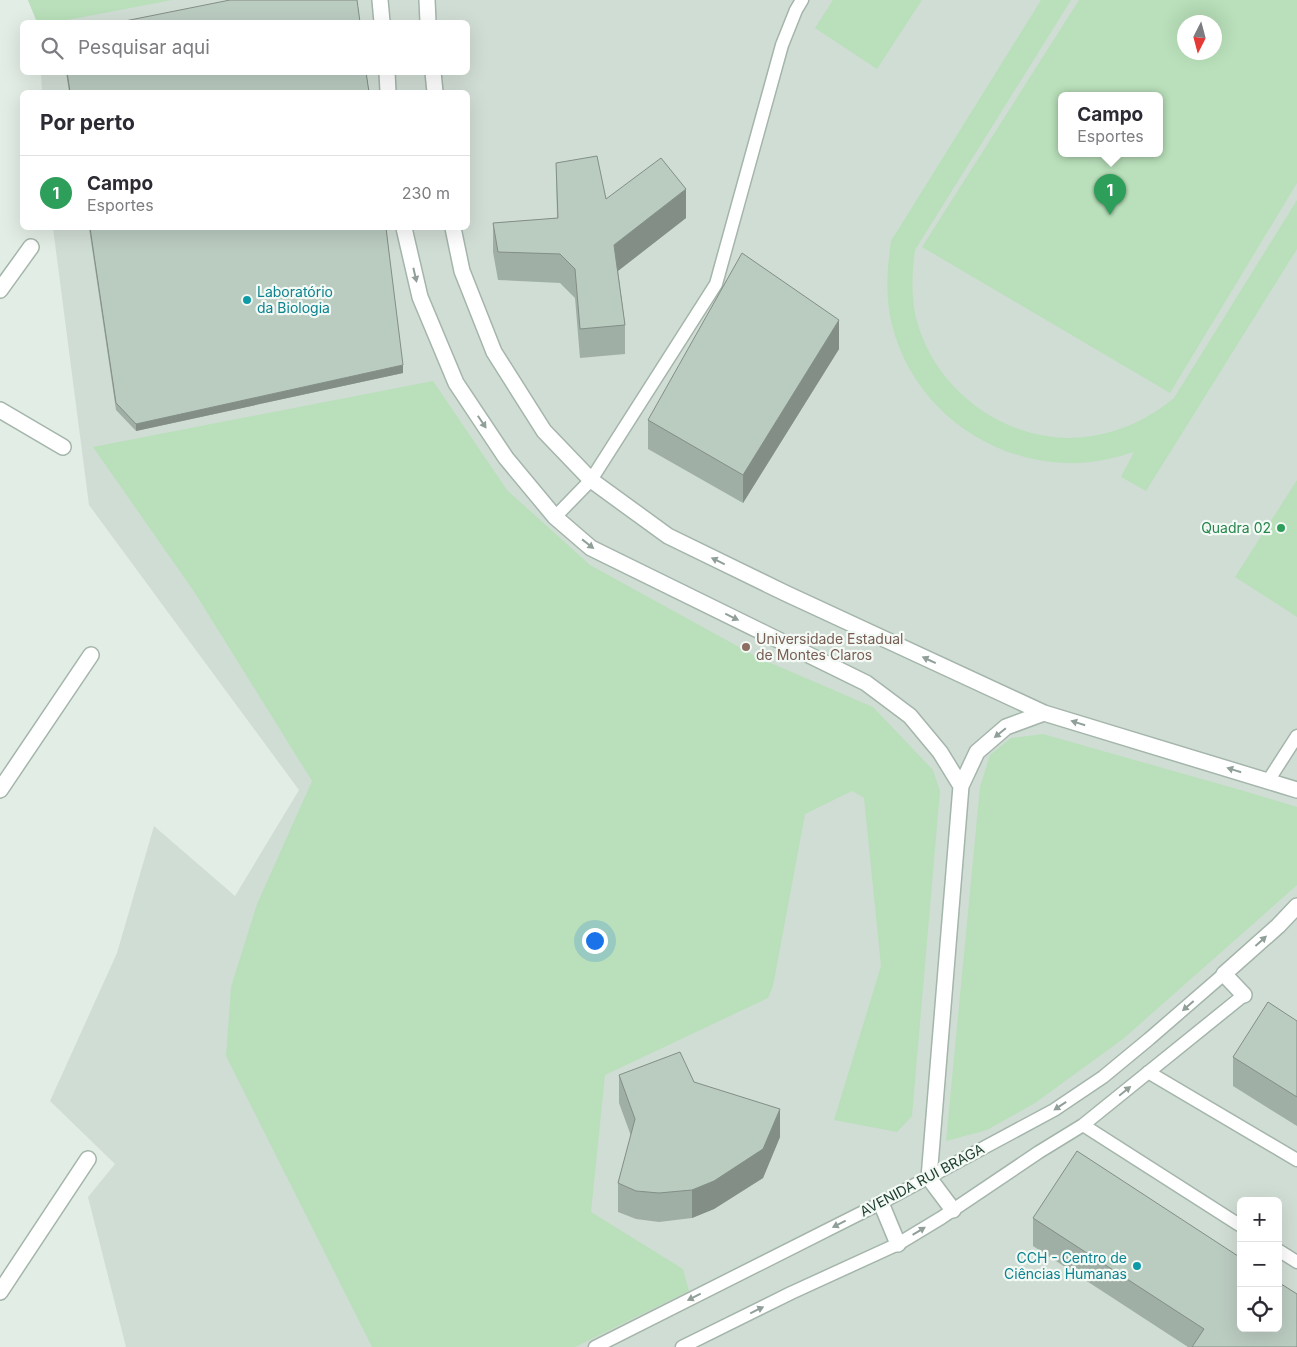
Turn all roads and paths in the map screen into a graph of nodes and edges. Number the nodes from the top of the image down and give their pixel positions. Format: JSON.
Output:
{"nodes":[{"id":1,"x":380,"y":0,"type":"edge"},
{"id":2,"x":426,"y":0,"type":"edge"},
{"id":3,"x":802,"y":0,"type":"edge"},
{"id":4,"x":382,"y":20,"type":"edge"},
{"id":5,"x":428,"y":20,"type":"edge"},
{"id":6,"x":386,"y":75,"type":"edge"},
{"id":7,"x":433,"y":75,"type":"edge"},
{"id":8,"x":388,"y":90,"type":"edge"},
{"id":9,"x":435,"y":90,"type":"edge"},
{"id":10,"x":404,"y":230,"type":"edge"},
{"id":11,"x":453,"y":230,"type":"edge"},
{"id":12,"x":31,"y":247,"type":"dead end"},
{"id":13,"x":0,"y":290,"type":"edge"},
{"id":14,"x":0,"y":410,"type":"edge"},
{"id":15,"x":63,"y":447,"type":"dead end"},
{"id":16,"x":591,"y":480,"type":"junction"},
{"id":17,"x":555,"y":517,"type":"junction"},
{"id":18,"x":91,"y":654,"type":"dead end"},
{"id":19,"x":1044,"y":712,"type":"junction"},
{"id":20,"x":1297,"y":736,"type":"edge"},
{"id":21,"x":1268,"y":781,"type":"junction"},
{"id":22,"x":961,"y":786,"type":"junction"},
{"id":23,"x":0,"y":790,"type":"edge"},
{"id":24,"x":1297,"y":790,"type":"edge"},
{"id":25,"x":1297,"y":906,"type":"edge"},
{"id":26,"x":1224,"y":974,"type":"junction"},
{"id":27,"x":1244,"y":995,"type":"joint"},
{"id":28,"x":1148,"y":1072,"type":"junction"},
{"id":29,"x":1083,"y":1125,"type":"junction"},
{"id":30,"x":88,"y":1159,"type":"dead end"},
{"id":31,"x":1297,"y":1160,"type":"edge"},
{"id":32,"x":929,"y":1178,"type":"junction"},
{"id":33,"x":881,"y":1203,"type":"junction"},
{"id":34,"x":953,"y":1210,"type":"junction"},
{"id":35,"x":1237,"y":1223,"type":"edge"},
{"id":36,"x":898,"y":1244,"type":"junction"},
{"id":37,"x":1282,"y":1253,"type":"edge"},
{"id":38,"x":1297,"y":1262,"type":"edge"},
{"id":39,"x":0,"y":1292,"type":"edge"},
{"id":40,"x":595,"y":1347,"type":"edge"},
{"id":41,"x":682,"y":1347,"type":"edge"}],
"edges":[{"from":1,"to":4,"type":"street"},
{"from":2,"to":5,"type":"street"},
{"from":3,"to":16,"type":"lane"},
{"from":6,"to":8,"type":"street"},
{"from":7,"to":9,"type":"street"},
{"from":10,"to":17,"type":"street","one_way":true},
{"from":11,"to":16,"type":"street"},
{"from":12,"to":13,"type":"street"},
{"from":14,"to":15,"type":"street"},
{"from":16,"to":17,"type":"lane"},
{"from":19,"to":16,"type":"street","one_way":true},
{"from":17,"to":22,"type":"street","one_way":true},
{"from":18,"to":23,"type":"street"},
{"from":21,"to":19,"type":"street","one_way":true},
{"from":19,"to":22,"type":"street","one_way":true},
{"from":20,"to":21,"type":"lane"},
{"from":21,"to":24,"type":"street"},
{"from":22,"to":32,"type":"street"},
{"from":26,"to":25,"type":"street","name":"AVENIDA RUI BRAGA","one_way":true},
{"from":26,"to":27,"type":"street"},
{"from":26,"to":32,"type":"lane","name":"AVENIDA RUI BRAGA","one_way":true},
{"from":27,"to":28,"type":"lane"},
{"from":29,"to":28,"type":"lane","one_way":true},
{"from":28,"to":31,"type":"lane"},
{"from":29,"to":34,"type":"lane"},
{"from":29,"to":35,"type":"lane"},
{"from":30,"to":39,"type":"street"},
{"from":32,"to":33,"type":"lane","name":"AVENIDA RUI BRAGA"},
{"from":32,"to":34,"type":"street"},
{"from":33,"to":36,"type":"street"},
{"from":33,"to":40,"type":"lane","name":"AVENIDA RUI BRAGA","one_way":true},
{"from":36,"to":34,"type":"lane","one_way":true},
{"from":41,"to":36,"type":"lane","one_way":true},
{"from":37,"to":38,"type":"lane"}]}
